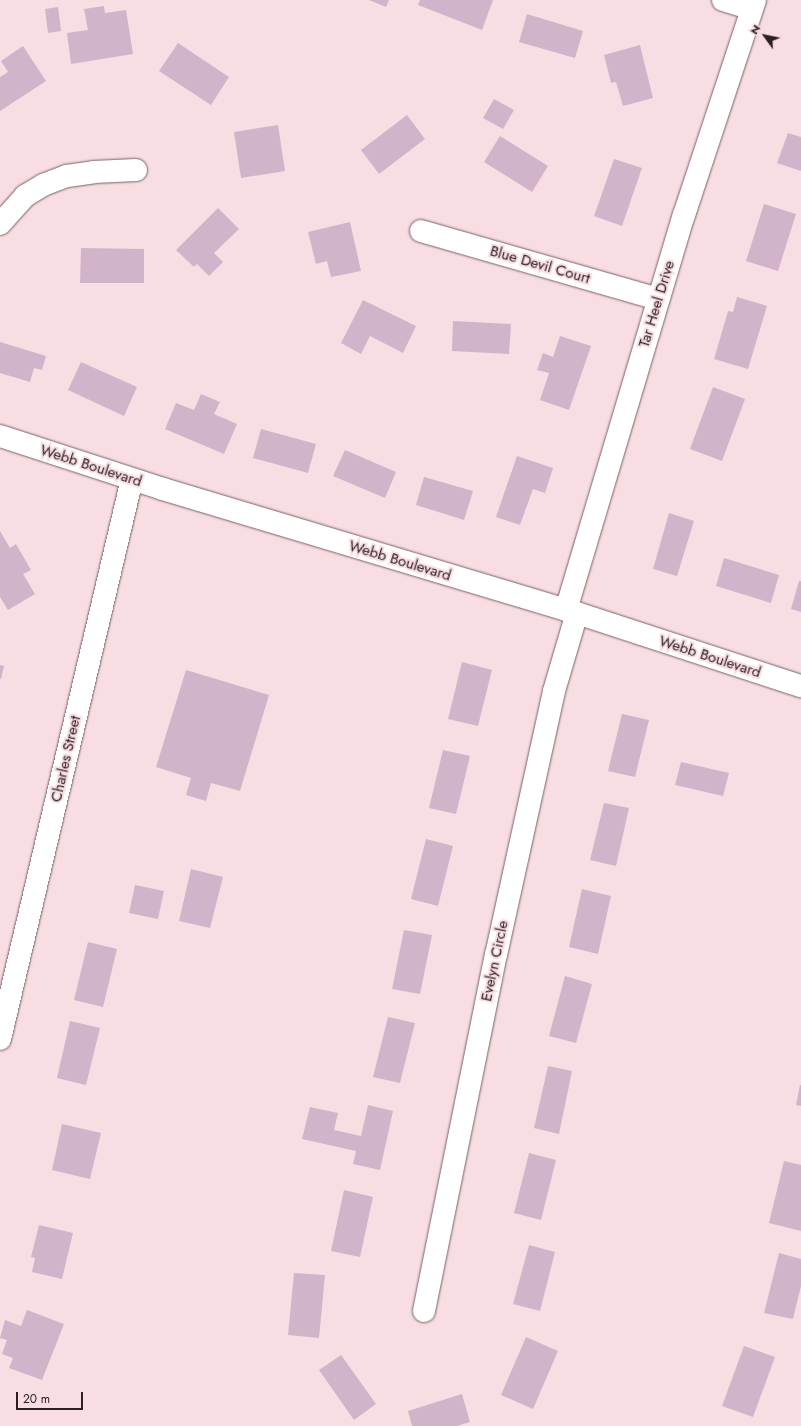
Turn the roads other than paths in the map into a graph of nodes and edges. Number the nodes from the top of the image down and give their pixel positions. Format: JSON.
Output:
{"nodes":[{"id":1,"x":723,"y":0,"type":"edge"},
{"id":2,"x":753,"y":5,"type":"edge"},
{"id":3,"x":136,"y":170,"type":"dead end"},
{"id":4,"x":0,"y":224,"type":"edge"},
{"id":5,"x":421,"y":231,"type":"dead end"},
{"id":6,"x":658,"y":299,"type":"junction"},
{"id":7,"x":0,"y":436,"type":"edge"},
{"id":8,"x":132,"y":479,"type":"junction"},
{"id":9,"x":572,"y":612,"type":"junction"},
{"id":10,"x":801,"y":686,"type":"edge"},
{"id":11,"x":0,"y":1039,"type":"edge"},
{"id":12,"x":424,"y":1311,"type":"dead end"}],
"edges":[{"from":1,"to":2,"type":"street"},
{"from":2,"to":6,"type":"street","name":"Tar Heel Drive"},
{"from":3,"to":4,"type":"street"},
{"from":5,"to":6,"type":"street","name":"Blue Devil Court"},
{"from":6,"to":9,"type":"street","name":"Tar Heel Drive"},
{"from":7,"to":8,"type":"street","name":"Webb Boulevard"},
{"from":8,"to":9,"type":"street","name":"Webb Boulevard"},
{"from":8,"to":11,"type":"street","name":"Charles Street"},
{"from":9,"to":10,"type":"street","name":"Webb Boulevard"},
{"from":9,"to":12,"type":"street","name":"Evelyn Circle"}]}
